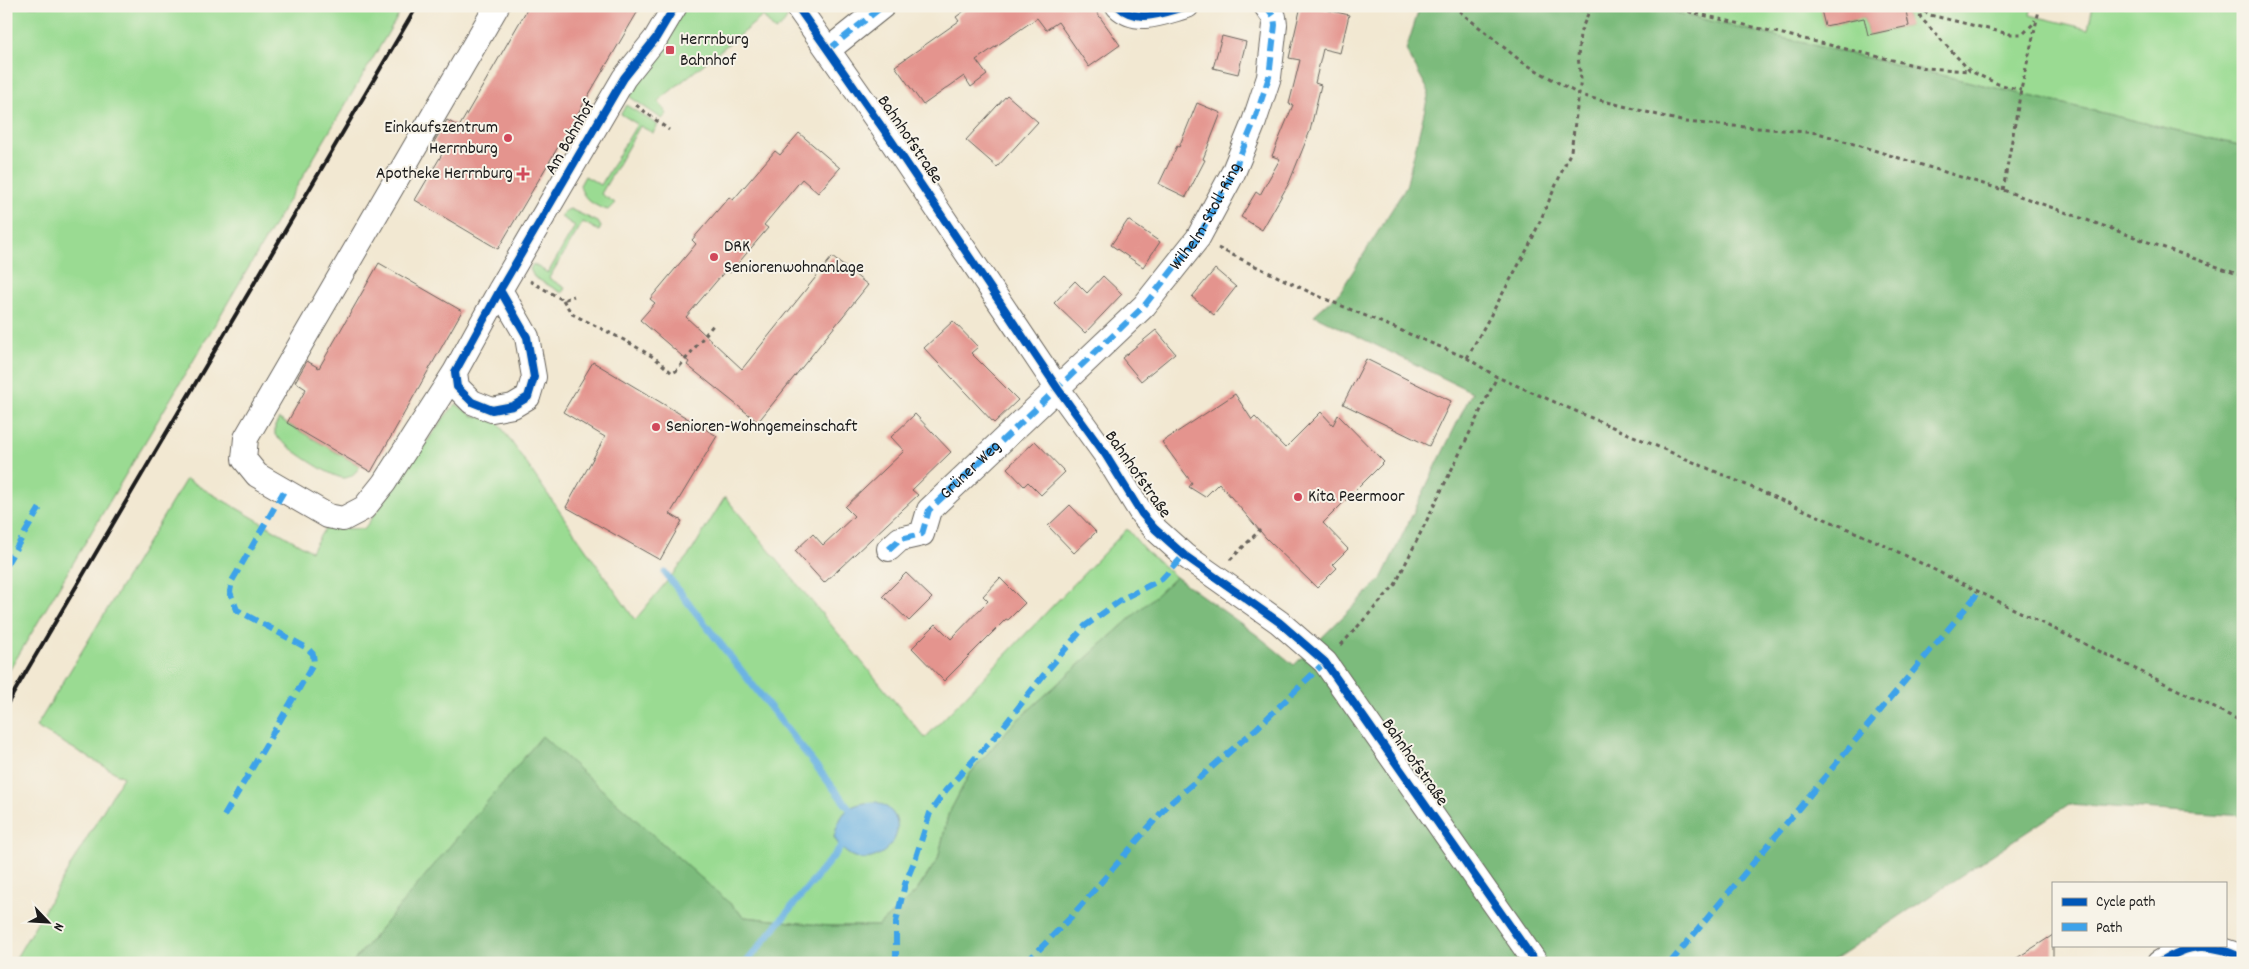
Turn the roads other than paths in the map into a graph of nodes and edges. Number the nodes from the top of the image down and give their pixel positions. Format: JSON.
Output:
{"nodes":[{"id":1,"x":497,"y":6,"type":"edge"},
{"id":2,"x":675,"y":6,"type":"edge"},
{"id":3,"x":797,"y":6,"type":"edge"},
{"id":4,"x":883,"y":6,"type":"edge"},
{"id":5,"x":1118,"y":6,"type":"edge"},
{"id":6,"x":1187,"y":6,"type":"edge"},
{"id":7,"x":1266,"y":6,"type":"edge"},
{"id":8,"x":828,"y":50,"type":"junction"},
{"id":9,"x":506,"y":280,"type":"junction"},
{"id":10,"x":455,"y":372,"type":"junction"},
{"id":11,"x":1058,"y":389,"type":"junction"},
{"id":12,"x":889,"y":549,"type":"dead end"},
{"id":13,"x":2243,"y":958,"type":"edge"},
{"id":14,"x":1536,"y":963,"type":"edge"},
{"id":15,"x":2159,"y":963,"type":"edge"}],
"edges":[{"from":1,"to":10,"type":"street","name":"Am Bahnhof"},
{"from":2,"to":9,"type":"street","name":"Am Bahnhof"},
{"from":3,"to":8,"type":"street","name":"Bahnhofstraße"},
{"from":4,"to":8,"type":"street"},
{"from":5,"to":6,"type":"street"},
{"from":7,"to":11,"type":"street","name":"Wilhelm-Stoll-Ring"},
{"from":8,"to":11,"type":"street","name":"Bahnhofstraße"},
{"from":9,"to":10,"type":"street","name":"Am Bahnhof"},
{"from":9,"to":10,"type":"street"},
{"from":11,"to":12,"type":"street","name":"Grüner Weg"},
{"from":11,"to":14,"type":"street","name":"Bahnhofstraße"},
{"from":13,"to":15,"type":"street"}]}
